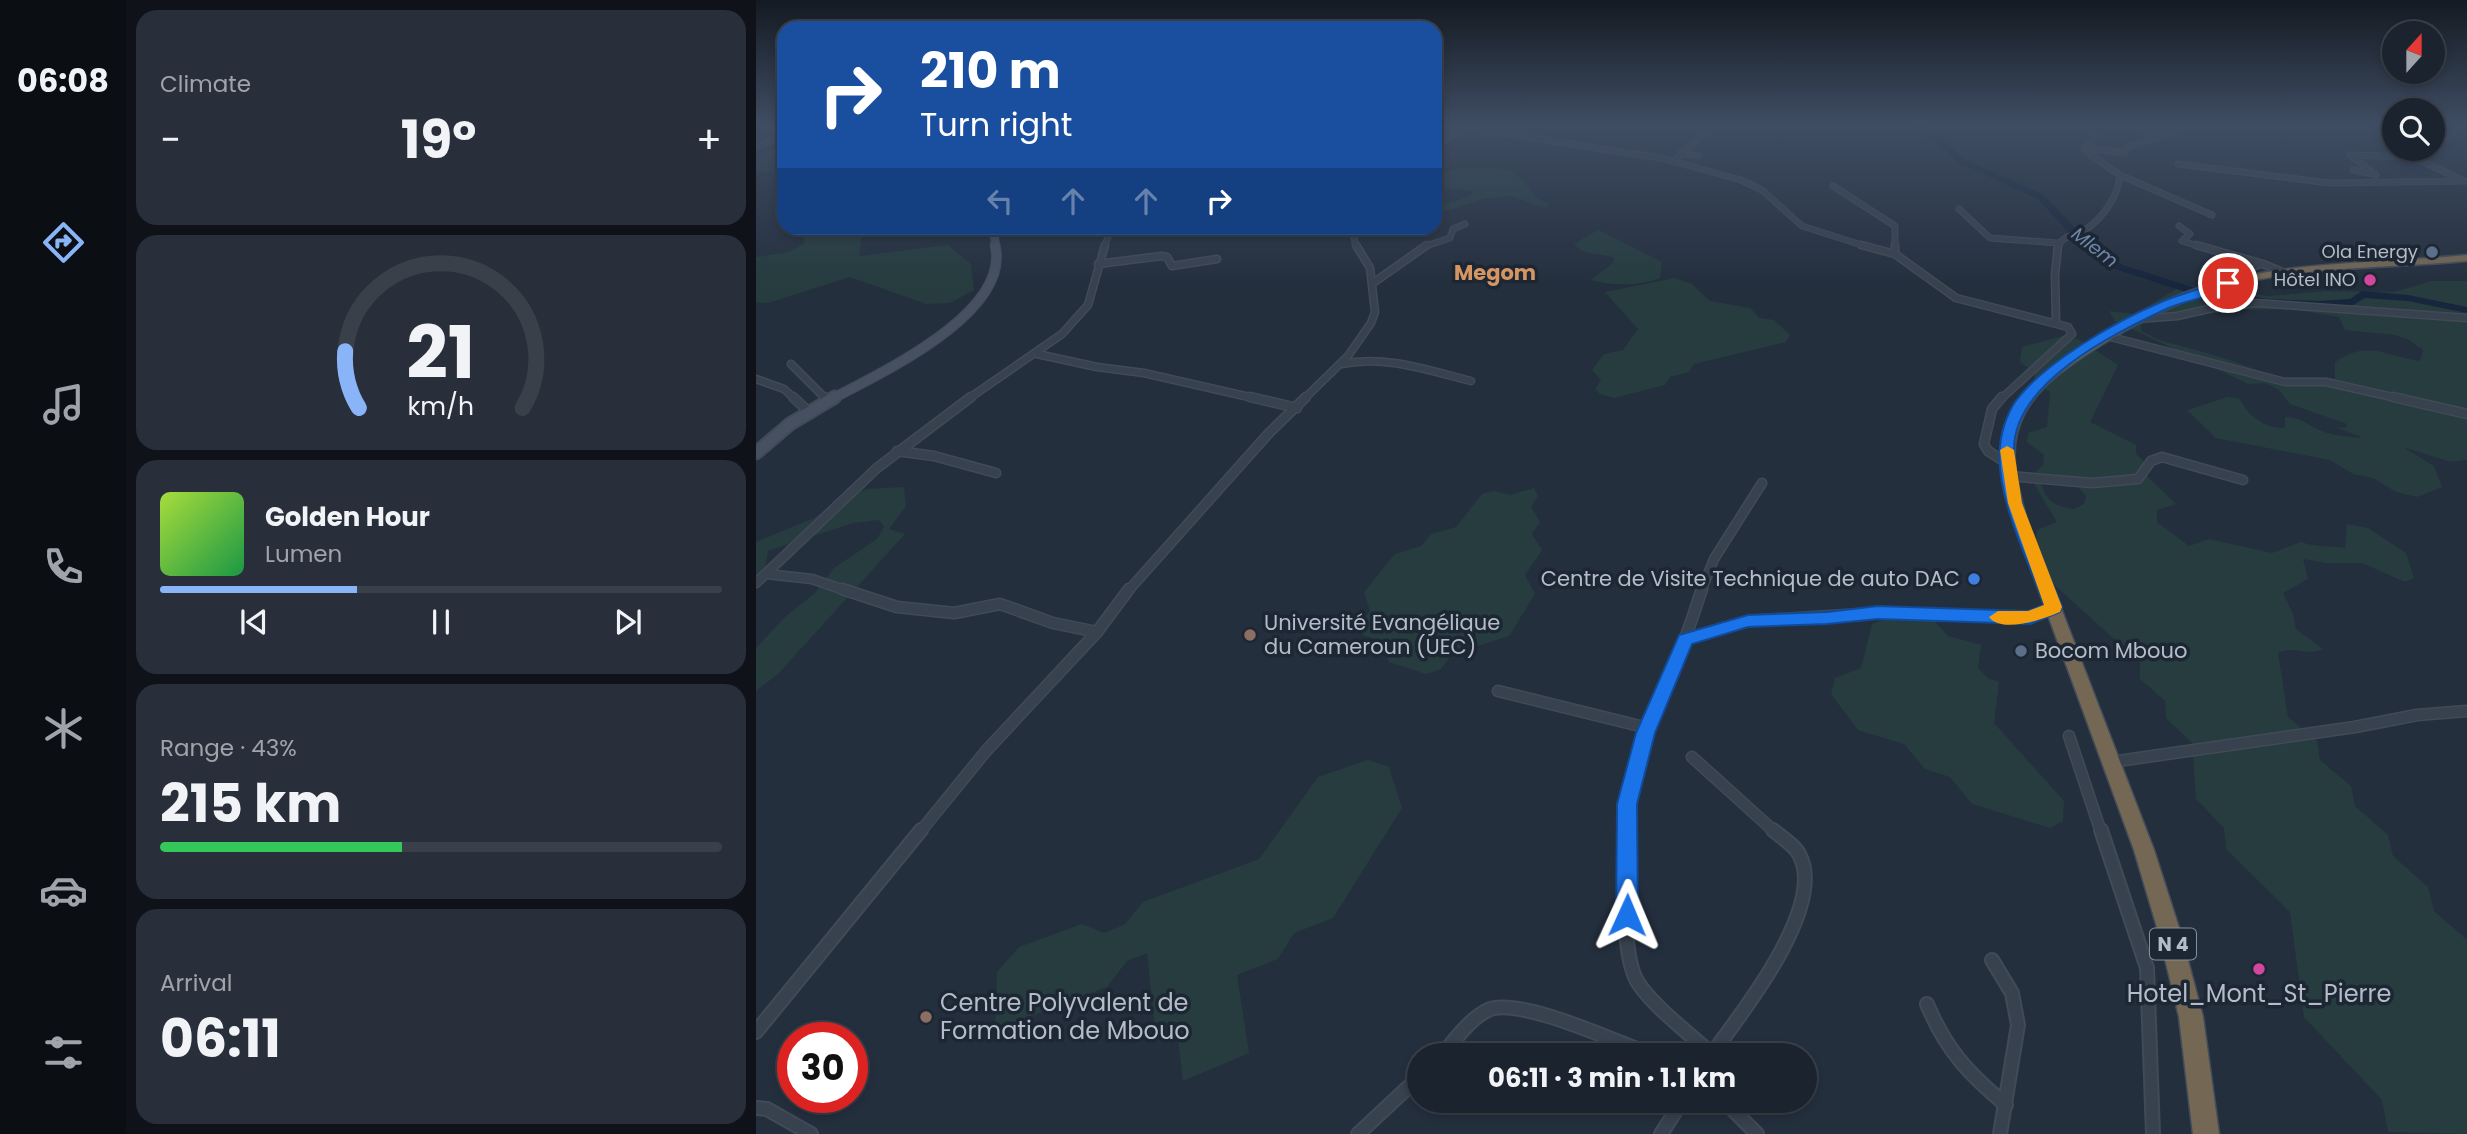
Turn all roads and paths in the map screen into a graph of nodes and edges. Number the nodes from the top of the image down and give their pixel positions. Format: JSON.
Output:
{"nodes":[{"id":1,"x":1731,"y":178,"type":"edge"},
{"id":2,"x":2119,"y":178,"type":"edge"},
{"id":3,"x":2127,"y":178,"type":"edge"},
{"id":4,"x":2289,"y":178,"type":"edge"},
{"id":5,"x":2389,"y":178,"type":"edge"},
{"id":6,"x":2399,"y":180,"type":"junction"},
{"id":7,"x":2464,"y":180,"type":"edge"},
{"id":8,"x":1833,"y":186,"type":"dead end"},
{"id":9,"x":1959,"y":209,"type":"dead end"},
{"id":10,"x":2212,"y":215,"type":"dead end"},
{"id":11,"x":1465,"y":224,"type":"dead end"},
{"id":12,"x":2179,"y":226,"type":"dead end"},
{"id":13,"x":995,"y":235,"type":"edge"},
{"id":14,"x":1109,"y":235,"type":"edge"},
{"id":15,"x":1354,"y":235,"type":"edge"},
{"id":16,"x":2058,"y":243,"type":"junction"},
{"id":17,"x":1895,"y":254,"type":"junction"},
{"id":18,"x":2467,"y":256,"type":"edge"},
{"id":19,"x":1217,"y":259,"type":"dead end"},
{"id":20,"x":1098,"y":264,"type":"junction"},
{"id":21,"x":2263,"y":264,"type":"junction"},
{"id":22,"x":2231,"y":271,"type":"dead end"},
{"id":23,"x":2285,"y":272,"type":"junction"},
{"id":24,"x":1373,"y":284,"type":"junction"},
{"id":25,"x":2467,"y":318,"type":"edge"},
{"id":26,"x":2138,"y":319,"type":"junction"},
{"id":27,"x":2056,"y":323,"type":"junction"},
{"id":28,"x":2107,"y":336,"type":"junction"},
{"id":29,"x":1037,"y":354,"type":"junction"},
{"id":30,"x":791,"y":364,"type":"dead end"},
{"id":31,"x":1339,"y":365,"type":"junction"},
{"id":32,"x":756,"y":379,"type":"edge"},
{"id":33,"x":1471,"y":381,"type":"dead end"},
{"id":34,"x":828,"y":401,"type":"junction"},
{"id":35,"x":1297,"y":408,"type":"junction"},
{"id":36,"x":808,"y":412,"type":"junction"},
{"id":37,"x":2467,"y":414,"type":"edge"},
{"id":38,"x":897,"y":452,"type":"junction"},
{"id":39,"x":756,"y":453,"type":"edge"},
{"id":40,"x":2008,"y":469,"type":"junction"},
{"id":41,"x":996,"y":472,"type":"dead end"},
{"id":42,"x":2243,"y":480,"type":"dead end"},
{"id":43,"x":1762,"y":483,"type":"dead end"},
{"id":44,"x":766,"y":574,"type":"junction"},
{"id":45,"x":756,"y":583,"type":"edge"},
{"id":46,"x":2054,"y":607,"type":"junction"},
{"id":47,"x":1097,"y":632,"type":"junction"},
{"id":48,"x":1685,"y":639,"type":"junction"},
{"id":49,"x":1498,"y":691,"type":"dead end"},
{"id":50,"x":2467,"y":711,"type":"edge"},
{"id":51,"x":1648,"y":728,"type":"junction"},
{"id":52,"x":2069,"y":736,"type":"dead end"},
{"id":53,"x":1692,"y":757,"type":"dead end"},
{"id":54,"x":2111,"y":762,"type":"junction"},
{"id":55,"x":1992,"y":960,"type":"dead end"},
{"id":56,"x":1927,"y":1004,"type":"dead end"},
{"id":57,"x":756,"y":1032,"type":"edge"},
{"id":58,"x":1453,"y":1043,"type":"edge"},
{"id":59,"x":1619,"y":1043,"type":"edge"},
{"id":60,"x":1698,"y":1043,"type":"edge"},
{"id":61,"x":1720,"y":1043,"type":"edge"},
{"id":62,"x":1407,"y":1088,"type":"edge"},
{"id":63,"x":2006,"y":1105,"type":"junction"},
{"id":64,"x":756,"y":1108,"type":"edge"},
{"id":65,"x":1674,"y":1113,"type":"edge"},
{"id":66,"x":1736,"y":1113,"type":"edge"},
{"id":67,"x":811,"y":1134,"type":"edge"},
{"id":68,"x":1358,"y":1134,"type":"edge"},
{"id":69,"x":1661,"y":1134,"type":"edge"},
{"id":70,"x":1757,"y":1134,"type":"edge"},
{"id":71,"x":2000,"y":1134,"type":"edge"},
{"id":72,"x":2153,"y":1134,"type":"edge"},
{"id":73,"x":2206,"y":1134,"type":"edge"}],
"edges":[{"from":1,"to":17,"type":"street"},
{"from":2,"to":16,"type":"street"},
{"from":3,"to":10,"type":"street"},
{"from":4,"to":6,"type":"street"},
{"from":5,"to":6,"type":"street"},
{"from":6,"to":7,"type":"street"},
{"from":8,"to":17,"type":"street"},
{"from":9,"to":16,"type":"street"},
{"from":11,"to":24,"type":"street"},
{"from":12,"to":21,"type":"street"},
{"from":13,"to":34,"type":"street"},
{"from":14,"to":20,"type":"street"},
{"from":15,"to":24,"type":"street"},
{"from":16,"to":27,"type":"street"},
{"from":17,"to":27,"type":"street"},
{"from":18,"to":23,"type":"highway"},
{"from":19,"to":20,"type":"street"},
{"from":20,"to":29,"type":"street"},
{"from":21,"to":22,"type":"street"},
{"from":21,"to":23,"type":"street"},
{"from":23,"to":26,"type":"highway"},
{"from":24,"to":31,"type":"street"},
{"from":25,"to":26,"type":"street"},
{"from":26,"to":28,"type":"highway"},
{"from":27,"to":40,"type":"street"},
{"from":28,"to":37,"type":"street"},
{"from":28,"to":40,"type":"highway"},
{"from":29,"to":35,"type":"street"},
{"from":29,"to":38,"type":"street"},
{"from":30,"to":34,"type":"street"},
{"from":31,"to":33,"type":"street"},
{"from":31,"to":35,"type":"street"},
{"from":32,"to":36,"type":"street"},
{"from":34,"to":36,"type":"street"},
{"from":35,"to":47,"type":"street"},
{"from":36,"to":39,"type":"street"},
{"from":38,"to":41,"type":"street"},
{"from":38,"to":44,"type":"street"},
{"from":40,"to":42,"type":"street"},
{"from":40,"to":46,"type":"highway"},
{"from":43,"to":48,"type":"street"},
{"from":44,"to":45,"type":"street"},
{"from":44,"to":47,"type":"street"},
{"from":46,"to":48,"type":"street"},
{"from":46,"to":54,"type":"highway"},
{"from":47,"to":57,"type":"street"},
{"from":48,"to":51,"type":"street"},
{"from":49,"to":51,"type":"street"},
{"from":50,"to":54,"type":"street"},
{"from":51,"to":60,"type":"street"},
{"from":52,"to":72,"type":"street"},
{"from":53,"to":61,"type":"street"},
{"from":54,"to":73,"type":"highway","number":"N 4"},
{"from":55,"to":63,"type":"street"},
{"from":56,"to":63,"type":"street"},
{"from":58,"to":59,"type":"street"},
{"from":62,"to":68,"type":"street"},
{"from":63,"to":71,"type":"street"},
{"from":64,"to":67,"type":"street"},
{"from":65,"to":69,"type":"street"},
{"from":66,"to":70,"type":"street"}]}
